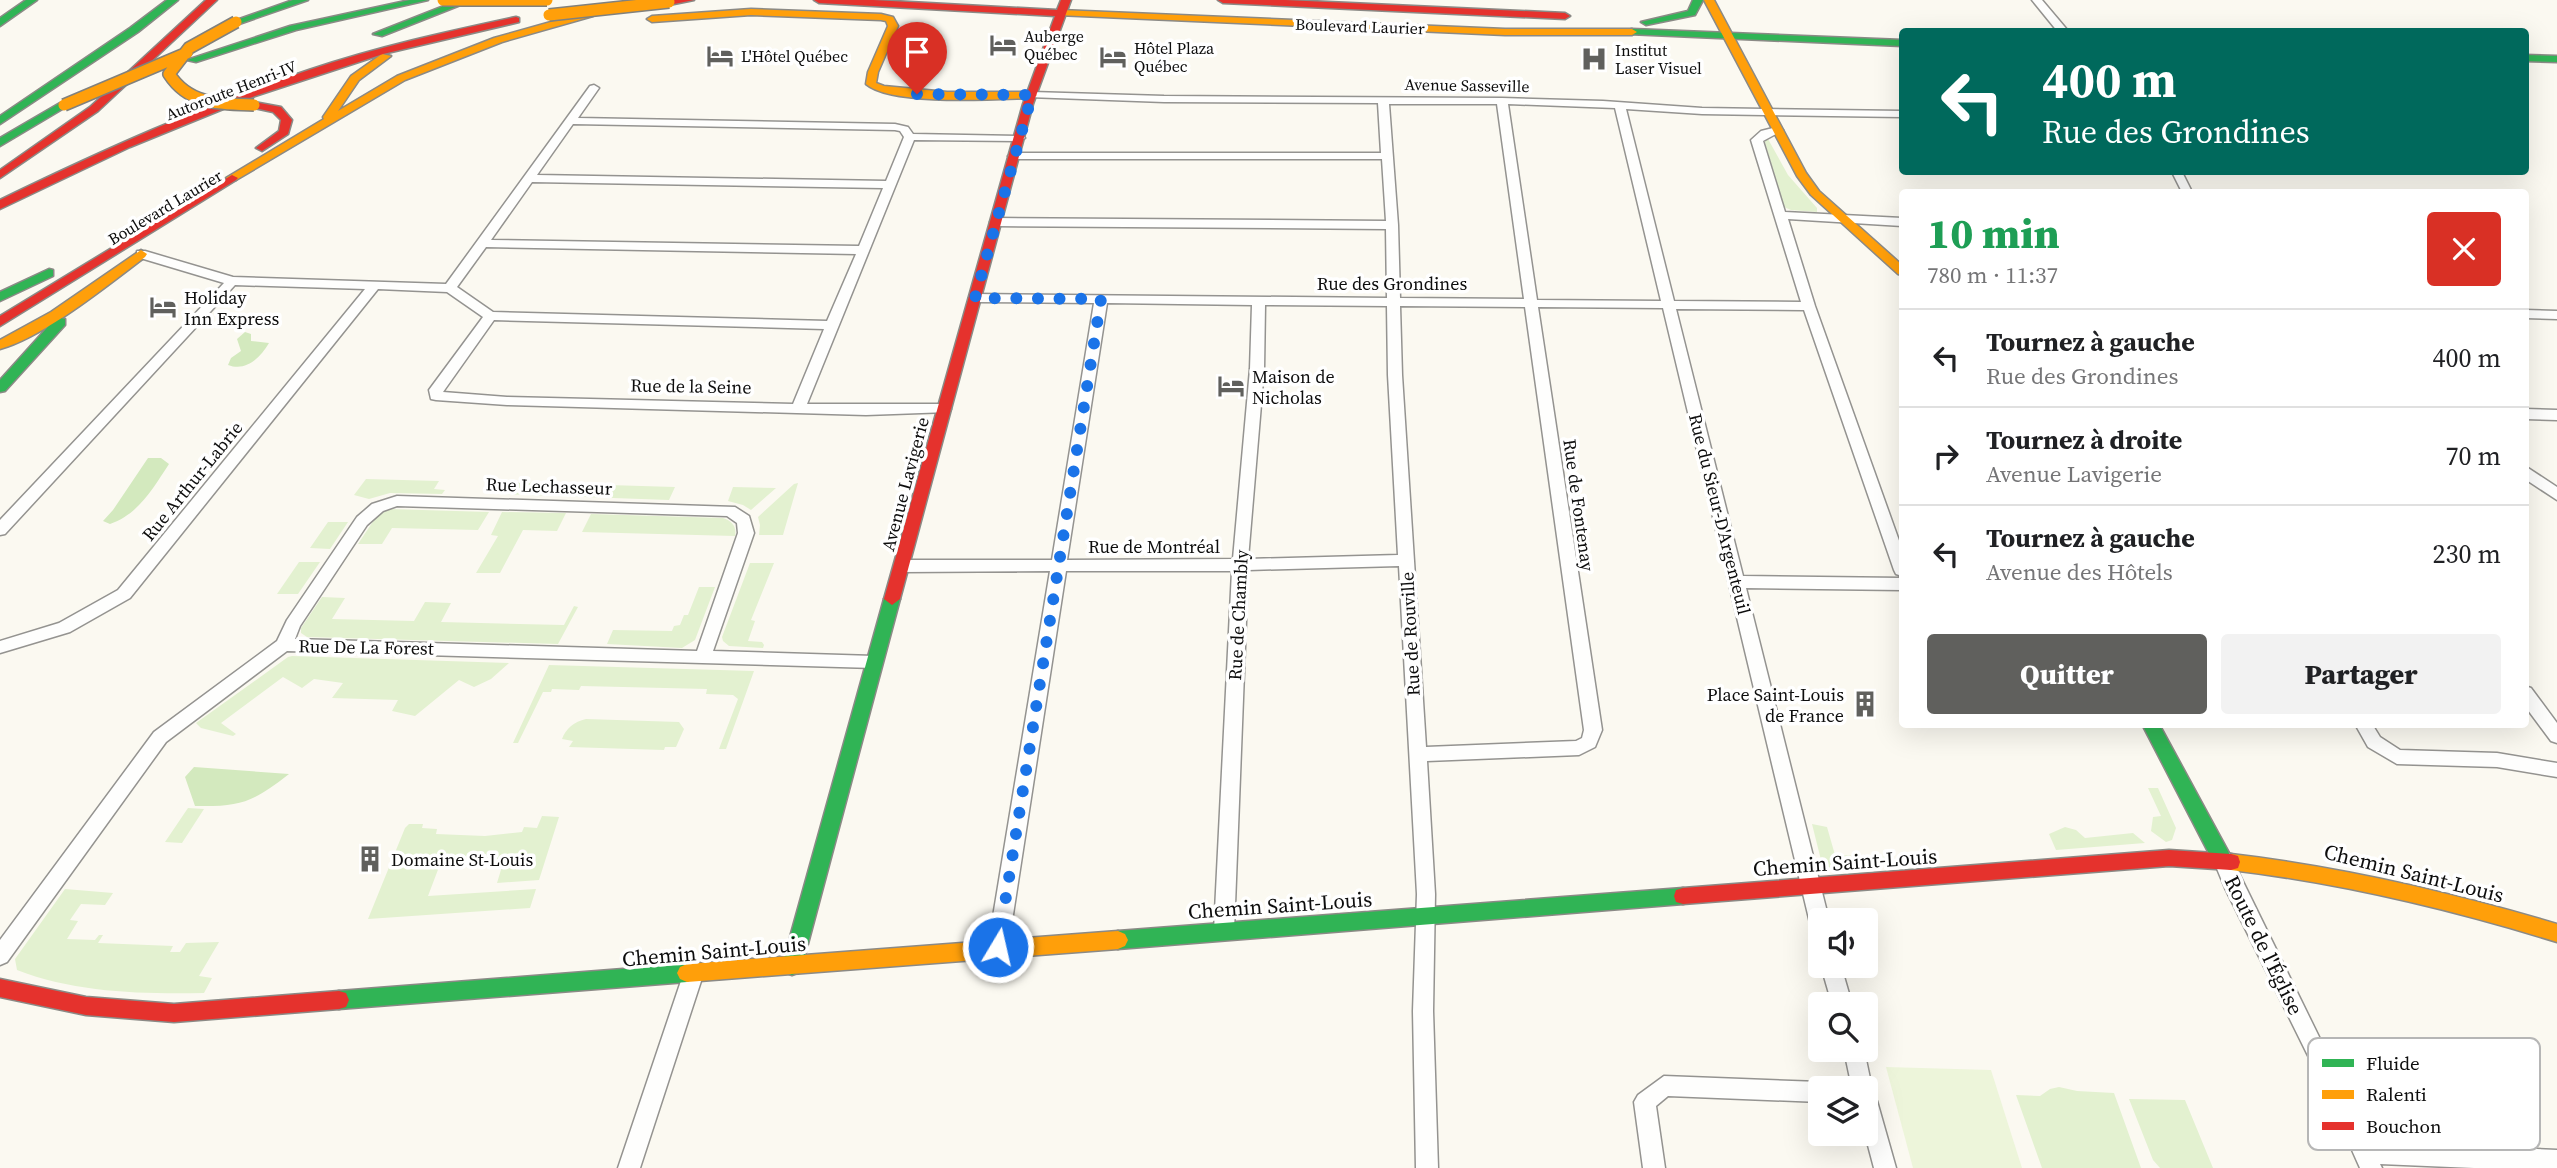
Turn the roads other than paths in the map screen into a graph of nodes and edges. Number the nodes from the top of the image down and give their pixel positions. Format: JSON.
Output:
{"nodes":[{"id":1,"x":32,"y":0,"type":"edge"},
{"id":2,"x":173,"y":0,"type":"edge"},
{"id":3,"x":212,"y":0,"type":"edge"},
{"id":4,"x":279,"y":0,"type":"edge"},
{"id":5,"x":365,"y":0,"type":"edge"},
{"id":6,"x":423,"y":0,"type":"edge"},
{"id":7,"x":443,"y":0,"type":"edge"},
{"id":8,"x":468,"y":0,"type":"edge"},
{"id":9,"x":629,"y":0,"type":"edge"},
{"id":10,"x":689,"y":0,"type":"edge"},
{"id":11,"x":819,"y":0,"type":"edge"},
{"id":12,"x":1223,"y":0,"type":"edge"},
{"id":13,"x":1698,"y":0,"type":"edge"},
{"id":14,"x":1709,"y":0,"type":"edge"},
{"id":15,"x":2037,"y":0,"type":"edge"},
{"id":16,"x":310,"y":2,"type":"edge"},
{"id":17,"x":669,"y":2,"type":"edge"},
{"id":18,"x":1060,"y":4,"type":"edge"},
{"id":19,"x":548,"y":8,"type":"edge"},
{"id":20,"x":652,"y":19,"type":"dead end"},
{"id":21,"x":236,"y":22,"type":"junction"},
{"id":22,"x":505,"y":22,"type":"junction"},
{"id":23,"x":1644,"y":22,"type":"junction"},
{"id":24,"x":0,"y":23,"type":"edge"},
{"id":25,"x":2061,"y":28,"type":"edge"},
{"id":26,"x":1725,"y":31,"type":"junction"},
{"id":27,"x":1899,"y":33,"type":"edge"},
{"id":28,"x":1899,"y":43,"type":"edge"},
{"id":29,"x":203,"y":49,"type":"junction"},
{"id":30,"x":2529,"y":58,"type":"edge"},
{"id":31,"x":2557,"y":59,"type":"edge"},
{"id":32,"x":2529,"y":69,"type":"edge"},
{"id":33,"x":2557,"y":71,"type":"edge"},
{"id":34,"x":594,"y":88,"type":"dead end"},
{"id":35,"x":1032,"y":95,"type":"junction"},
{"id":36,"x":1383,"y":100,"type":"junction"},
{"id":37,"x":1502,"y":101,"type":"junction"},
{"id":38,"x":1620,"y":105,"type":"junction"},
{"id":39,"x":67,"y":109,"type":"junction"},
{"id":40,"x":1767,"y":112,"type":"junction"},
{"id":41,"x":1899,"y":114,"type":"edge"},
{"id":42,"x":0,"y":121,"type":"edge"},
{"id":43,"x":570,"y":121,"type":"junction"},
{"id":44,"x":1777,"y":130,"type":"junction"},
{"id":45,"x":909,"y":141,"type":"junction"},
{"id":46,"x":291,"y":142,"type":"junction"},
{"id":47,"x":0,"y":143,"type":"edge"},
{"id":48,"x":1017,"y":147,"type":"junction"},
{"id":49,"x":0,"y":152,"type":"edge"},
{"id":50,"x":1387,"y":156,"type":"junction"},
{"id":51,"x":0,"y":175,"type":"edge"},
{"id":52,"x":527,"y":178,"type":"junction"},
{"id":53,"x":889,"y":185,"type":"junction"},
{"id":54,"x":0,"y":197,"type":"edge"},
{"id":55,"x":0,"y":205,"type":"edge"},
{"id":56,"x":1781,"y":215,"type":"junction"},
{"id":57,"x":1842,"y":218,"type":"junction"},
{"id":58,"x":996,"y":222,"type":"junction"},
{"id":59,"x":1899,"y":222,"type":"edge"},
{"id":60,"x":1392,"y":225,"type":"junction"},
{"id":61,"x":481,"y":243,"type":"junction"},
{"id":62,"x":862,"y":250,"type":"junction"},
{"id":63,"x":92,"y":251,"type":"junction"},
{"id":64,"x":141,"y":254,"type":"joint"},
{"id":65,"x":1899,"y":268,"type":"edge"},
{"id":66,"x":232,"y":281,"type":"junction"},
{"id":67,"x":375,"y":285,"type":"junction"},
{"id":68,"x":450,"y":288,"type":"junction"},
{"id":69,"x":0,"y":298,"type":"edge"},
{"id":70,"x":975,"y":298,"type":"junction"},
{"id":71,"x":1101,"y":299,"type":"junction"},
{"id":72,"x":1259,"y":300,"type":"junction"},
{"id":73,"x":1394,"y":300,"type":"junction"},
{"id":74,"x":1530,"y":301,"type":"junction"},
{"id":75,"x":78,"y":303,"type":"junction"},
{"id":76,"x":1667,"y":303,"type":"junction"},
{"id":77,"x":1809,"y":306,"type":"junction"},
{"id":78,"x":0,"y":308,"type":"edge"},
{"id":79,"x":2529,"y":314,"type":"edge"},
{"id":80,"x":2557,"y":315,"type":"edge"},
{"id":81,"x":489,"y":316,"type":"junction"},
{"id":82,"x":0,"y":322,"type":"edge"},
{"id":83,"x":832,"y":325,"type":"junction"},
{"id":84,"x":0,"y":345,"type":"edge"},
{"id":85,"x":0,"y":388,"type":"edge"},
{"id":86,"x":798,"y":408,"type":"junction"},
{"id":87,"x":944,"y":409,"type":"junction"},
{"id":88,"x":2529,"y":414,"type":"edge"},
{"id":89,"x":2557,"y":415,"type":"edge"},
{"id":90,"x":2529,"y":474,"type":"edge"},
{"id":91,"x":2557,"y":495,"type":"edge"},
{"id":92,"x":0,"y":530,"type":"edge"},
{"id":93,"x":1405,"y":560,"type":"junction"},
{"id":94,"x":1899,"y":561,"type":"edge"},
{"id":95,"x":1059,"y":565,"type":"junction"},
{"id":96,"x":1240,"y":565,"type":"junction"},
{"id":97,"x":903,"y":566,"type":"junction"},
{"id":98,"x":1737,"y":582,"type":"junction"},
{"id":99,"x":1899,"y":584,"type":"edge"},
{"id":100,"x":284,"y":645,"type":"junction"},
{"id":101,"x":0,"y":647,"type":"edge"},
{"id":102,"x":703,"y":656,"type":"junction"},
{"id":103,"x":874,"y":662,"type":"junction"},
{"id":104,"x":2529,"y":698,"type":"edge"},
{"id":105,"x":2152,"y":728,"type":"edge"},
{"id":106,"x":2365,"y":728,"type":"edge"},
{"id":107,"x":2557,"y":736,"type":"edge"},
{"id":108,"x":1418,"y":754,"type":"junction"},
{"id":109,"x":2557,"y":770,"type":"edge"},
{"id":110,"x":2222,"y":859,"type":"junction"},
{"id":111,"x":1811,"y":885,"type":"junction"},
{"id":112,"x":1816,"y":908,"type":"edge"},
{"id":113,"x":1426,"y":915,"type":"junction"},
{"id":114,"x":1224,"y":931,"type":"junction"},
{"id":115,"x":2557,"y":933,"type":"edge"},
{"id":116,"x":998,"y":947,"type":"junction"},
{"id":117,"x":0,"y":956,"type":"edge"},
{"id":118,"x":792,"y":966,"type":"junction"},
{"id":119,"x":693,"y":975,"type":"junction"},
{"id":120,"x":0,"y":988,"type":"edge"},
{"id":121,"x":2309,"y":1038,"type":"edge"},
{"id":122,"x":1808,"y":1092,"type":"edge"},
{"id":123,"x":1878,"y":1143,"type":"edge"},
{"id":124,"x":2367,"y":1160,"type":"edge"},
{"id":125,"x":2557,"y":1161,"type":"edge"},
{"id":126,"x":629,"y":1168,"type":"edge"},
{"id":127,"x":1427,"y":1168,"type":"edge"},
{"id":128,"x":1654,"y":1168,"type":"edge"},
{"id":129,"x":1885,"y":1168,"type":"edge"}],
"edges":[{"from":1,"to":24,"type":"main road"},
{"from":2,"to":42,"type":"main road"},
{"from":3,"to":51,"type":"main road"},
{"from":4,"to":21,"type":"main road"},
{"from":5,"to":29,"type":"main road"},
{"from":6,"to":29,"type":"main road"},
{"from":7,"to":19,"type":"main road","bridge":true},
{"from":8,"to":54,"type":"main road","name":"Autoroute Henri-IV"},
{"from":9,"to":46,"type":"main road"},
{"from":10,"to":17,"type":"main road"},
{"from":11,"to":18,"type":"main road","name":"Boulevard Laurier"},
{"from":12,"to":23,"type":"main road","name":"Boulevard Laurier"},
{"from":13,"to":23,"type":"main road"},
{"from":14,"to":26,"type":"main road"},
{"from":15,"to":25,"type":"street"},
{"from":16,"to":21,"type":"main road"},
{"from":16,"to":29,"type":"main road"},
{"from":17,"to":19,"type":"main road","bridge":true},
{"from":18,"to":26,"type":"main road","name":"Boulevard Laurier"},
{"from":18,"to":35,"type":"main road","name":"Avenue Lavigerie"},
{"from":19,"to":22,"type":"main road"},
{"from":20,"to":35,"type":"main road"},
{"from":21,"to":63,"type":"main road","name":"Boulevard Laurier","bridge":true},
{"from":22,"to":46,"type":"main road"},
{"from":22,"to":55,"type":"main road"},
{"from":23,"to":26,"type":"main road","name":"Boulevard Laurier"},
{"from":26,"to":27,"type":"main road","name":"Boulevard Laurier"},
{"from":26,"to":28,"type":"main road","name":"Boulevard Laurier"},
{"from":26,"to":40,"type":"main road"},
{"from":29,"to":39,"type":"main road","bridge":true},
{"from":29,"to":39,"type":"main road","bridge":true},
{"from":30,"to":31,"type":"main road"},
{"from":32,"to":33,"type":"main road"},
{"from":34,"to":43,"type":"street"},
{"from":35,"to":36,"type":"street","name":"Avenue Sasseville"},
{"from":35,"to":48,"type":"main road","name":"Avenue Lavigerie"},
{"from":36,"to":37,"type":"street","name":"Avenue Sasseville"},
{"from":36,"to":50,"type":"street","name":"Rue de Rouville"},
{"from":37,"to":38,"type":"street","name":"Avenue Sasseville"},
{"from":37,"to":74,"type":"street","name":"Rue de Fontenay"},
{"from":38,"to":40,"type":"street","name":"Avenue Sasseville"},
{"from":38,"to":76,"type":"street","name":"Rue du Sieur-D'Argenteuil"},
{"from":39,"to":47,"type":"main road"},
{"from":39,"to":49,"type":"main road"},
{"from":40,"to":41,"type":"street","name":"Avenue Sasseville"},
{"from":40,"to":44,"type":"main road"},
{"from":43,"to":45,"type":"street"},
{"from":43,"to":52,"type":"street"},
{"from":44,"to":56,"type":"street"},
{"from":44,"to":57,"type":"main road"},
{"from":45,"to":48,"type":"street"},
{"from":45,"to":53,"type":"street"},
{"from":46,"to":82,"type":"main road","name":"Boulevard Laurier"},
{"from":48,"to":50,"type":"street"},
{"from":48,"to":58,"type":"main road","name":"Avenue Lavigerie"},
{"from":50,"to":60,"type":"street","name":"Rue de Rouville"},
{"from":52,"to":53,"type":"street"},
{"from":52,"to":61,"type":"street"},
{"from":53,"to":62,"type":"street"},
{"from":56,"to":57,"type":"street"},
{"from":56,"to":77,"type":"street"},
{"from":57,"to":59,"type":"street"},
{"from":57,"to":65,"type":"main road"},
{"from":58,"to":60,"type":"street"},
{"from":58,"to":70,"type":"main road","name":"Avenue Lavigerie"},
{"from":60,"to":73,"type":"street","name":"Rue de Rouville"},
{"from":61,"to":62,"type":"street"},
{"from":61,"to":68,"type":"street"},
{"from":62,"to":83,"type":"street"},
{"from":63,"to":69,"type":"main road"},
{"from":63,"to":78,"type":"main road","name":"Boulevard Laurier"},
{"from":64,"to":66,"type":"street"},
{"from":64,"to":75,"type":"main road"},
{"from":66,"to":67,"type":"street"},
{"from":66,"to":92,"type":"street"},
{"from":67,"to":68,"type":"street"},
{"from":67,"to":101,"type":"street","name":"Rue Arthur-Labrie"},
{"from":68,"to":81,"type":"street"},
{"from":70,"to":71,"type":"street","name":"Rue des Grondines"},
{"from":70,"to":87,"type":"main road","name":"Avenue Lavigerie"},
{"from":71,"to":72,"type":"street","name":"Rue des Grondines"},
{"from":71,"to":95,"type":"street"},
{"from":72,"to":73,"type":"street","name":"Rue des Grondines"},
{"from":72,"to":96,"type":"street","name":"Rue de Chambly"},
{"from":73,"to":74,"type":"street","name":"Rue des Grondines"},
{"from":73,"to":93,"type":"street","name":"Rue de Rouville"},
{"from":74,"to":76,"type":"street","name":"Rue des Grondines"},
{"from":74,"to":108,"type":"street","name":"Rue de Fontenay"},
{"from":75,"to":84,"type":"main road"},
{"from":75,"to":85,"type":"main road"},
{"from":76,"to":77,"type":"street","name":"Rue des Grondines"},
{"from":76,"to":98,"type":"street","name":"Rue du Sieur-D'Argenteuil"},
{"from":77,"to":94,"type":"street"},
{"from":79,"to":80,"type":"street"},
{"from":81,"to":83,"type":"street"},
{"from":81,"to":86,"type":"street","name":"Rue de la Seine"},
{"from":83,"to":86,"type":"street"},
{"from":86,"to":87,"type":"street","name":"Rue de la Seine"},
{"from":87,"to":97,"type":"main road","name":"Avenue Lavigerie"},
{"from":88,"to":89,"type":"street"},
{"from":90,"to":91,"type":"street"},
{"from":93,"to":96,"type":"street","name":"Rue de Montréal"},
{"from":93,"to":108,"type":"street","name":"Rue de Rouville"},
{"from":95,"to":96,"type":"street","name":"Rue de Montréal"},
{"from":95,"to":97,"type":"street","name":"Rue de Montréal"},
{"from":95,"to":116,"type":"street"},
{"from":96,"to":114,"type":"street","name":"Rue de Chambly"},
{"from":97,"to":103,"type":"main road","name":"Avenue Lavigerie"},
{"from":98,"to":99,"type":"street"},
{"from":98,"to":111,"type":"street","name":"Rue du Sieur-D'Argenteuil"},
{"from":100,"to":102,"type":"street","name":"Rue De La Forest"},
{"from":100,"to":102,"type":"street","name":"Rue Lechasseur"},
{"from":100,"to":117,"type":"street","name":"Rue De La Forest"},
{"from":102,"to":103,"type":"street","name":"Rue De La Forest"},
{"from":103,"to":118,"type":"main road","name":"Avenue Lavigerie"},
{"from":104,"to":107,"type":"street"},
{"from":105,"to":110,"type":"main road","name":"Route de l'Église"},
{"from":106,"to":109,"type":"street"},
{"from":108,"to":113,"type":"street","name":"Rue de Rouville"},
{"from":110,"to":111,"type":"main road","name":"Chemin Saint-Louis"},
{"from":110,"to":115,"type":"main road","name":"Chemin Saint-Louis"},
{"from":110,"to":121,"type":"street","name":"Route de l'Église"},
{"from":111,"to":112,"type":"street","name":"Rue du Sieur-D'Argenteuil"},
{"from":111,"to":113,"type":"main road","name":"Chemin Saint-Louis"},
{"from":113,"to":114,"type":"main road","name":"Chemin Saint-Louis"},
{"from":113,"to":127,"type":"street","name":"Rue de Rouville"},
{"from":114,"to":116,"type":"main road","name":"Chemin Saint-Louis"},
{"from":116,"to":118,"type":"main road","name":"Chemin Saint-Louis"},
{"from":118,"to":119,"type":"main road","name":"Chemin Saint-Louis"},
{"from":119,"to":120,"type":"main road","name":"Chemin Saint-Louis"},
{"from":119,"to":126,"type":"street"},
{"from":122,"to":128,"type":"street"},
{"from":123,"to":129,"type":"street"},
{"from":124,"to":125,"type":"street"}]}
